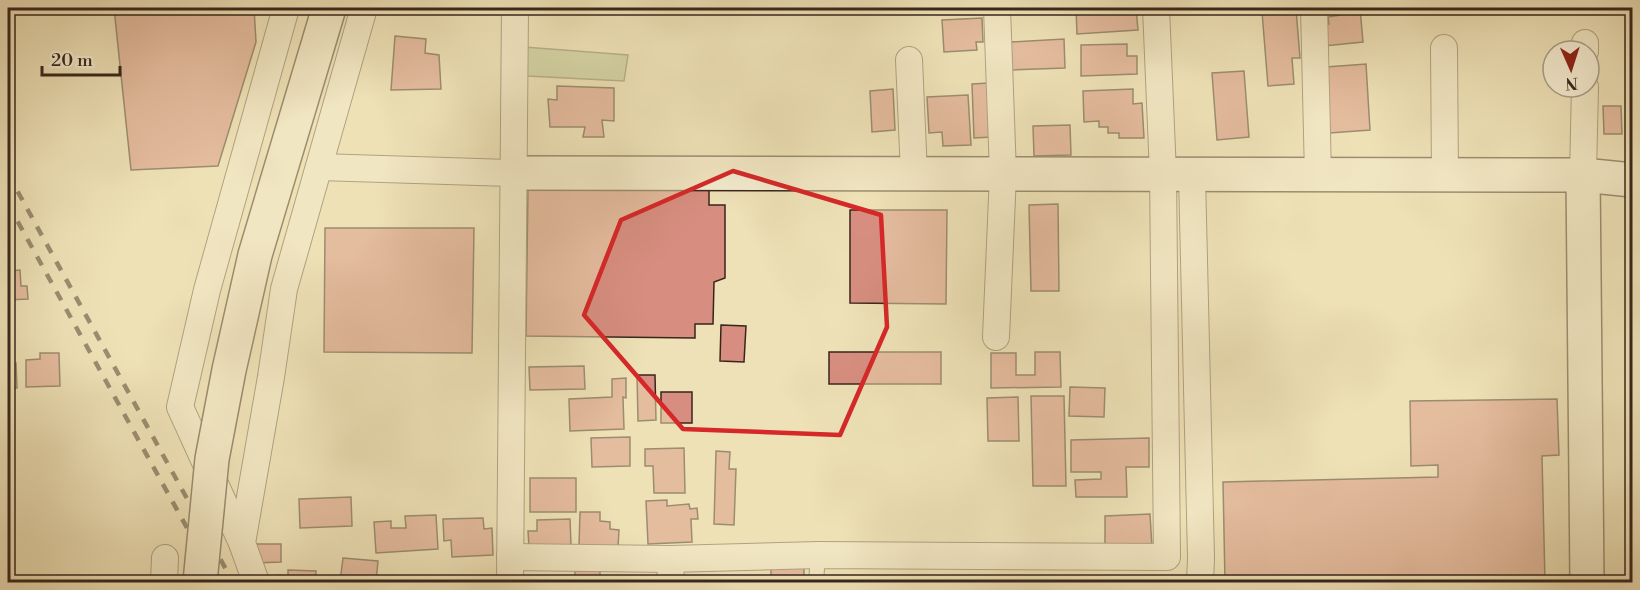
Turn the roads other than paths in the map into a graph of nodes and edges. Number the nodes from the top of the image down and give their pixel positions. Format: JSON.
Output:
{"nodes":[{"id":1,"x":286,"y":8,"type":"edge"},
{"id":2,"x":328,"y":8,"type":"edge"},
{"id":3,"x":364,"y":8,"type":"edge"},
{"id":4,"x":515,"y":8,"type":"edge"},
{"id":5,"x":998,"y":8,"type":"edge"},
{"id":6,"x":1156,"y":8,"type":"edge"},
{"id":7,"x":1314,"y":8,"type":"edge"},
{"id":8,"x":1444,"y":48,"type":"dead end"},
{"id":9,"x":909,"y":60,"type":"dead end"},
{"id":10,"x":1585,"y":99,"type":"edge"},
{"id":11,"x":319,"y":166,"type":"junction"},
{"id":12,"x":513,"y":173,"type":"junction"},
{"id":13,"x":914,"y":174,"type":"junction"},
{"id":14,"x":1003,"y":174,"type":"junction"},
{"id":15,"x":1445,"y":174,"type":"junction"},
{"id":16,"x":1178,"y":175,"type":"junction"},
{"id":17,"x":1318,"y":175,"type":"junction"},
{"id":18,"x":1583,"y":175,"type":"junction"},
{"id":19,"x":1632,"y":180,"type":"edge"},
{"id":20,"x":996,"y":337,"type":"dead end"},
{"id":21,"x":242,"y":543,"type":"junction"},
{"id":22,"x":818,"y":555,"type":"junction"},
{"id":23,"x":510,"y":557,"type":"junction"},
{"id":24,"x":670,"y":571,"type":"edge"},
{"id":25,"x":200,"y":582,"type":"edge"},
{"id":26,"x":256,"y":582,"type":"edge"},
{"id":27,"x":510,"y":582,"type":"edge"},
{"id":28,"x":816,"y":582,"type":"edge"},
{"id":29,"x":1200,"y":582,"type":"edge"},
{"id":30,"x":1587,"y":582,"type":"edge"}],
"edges":[{"from":1,"to":21,"type":"street"},
{"from":2,"to":25,"type":"street","bridge":true},
{"from":3,"to":11,"type":"street"},
{"from":4,"to":12,"type":"street"},
{"from":5,"to":14,"type":"street"},
{"from":6,"to":16,"type":"street"},
{"from":7,"to":17,"type":"street"},
{"from":8,"to":15,"type":"street"},
{"from":9,"to":13,"type":"street"},
{"from":10,"to":18,"type":"street"},
{"from":11,"to":12,"type":"street"},
{"from":11,"to":21,"type":"street"},
{"from":12,"to":13,"type":"street"},
{"from":12,"to":23,"type":"street"},
{"from":13,"to":14,"type":"street"},
{"from":14,"to":16,"type":"street"},
{"from":14,"to":20,"type":"street"},
{"from":15,"to":17,"type":"street"},
{"from":15,"to":18,"type":"street"},
{"from":16,"to":17,"type":"street"},
{"from":16,"to":22,"type":"street"},
{"from":16,"to":29,"type":"street"},
{"from":18,"to":19,"type":"street"},
{"from":18,"to":30,"type":"street"},
{"from":21,"to":26,"type":"street"},
{"from":22,"to":24,"type":"street"},
{"from":22,"to":28,"type":"lane"},
{"from":23,"to":24,"type":"street"},
{"from":23,"to":27,"type":"street"}]}
